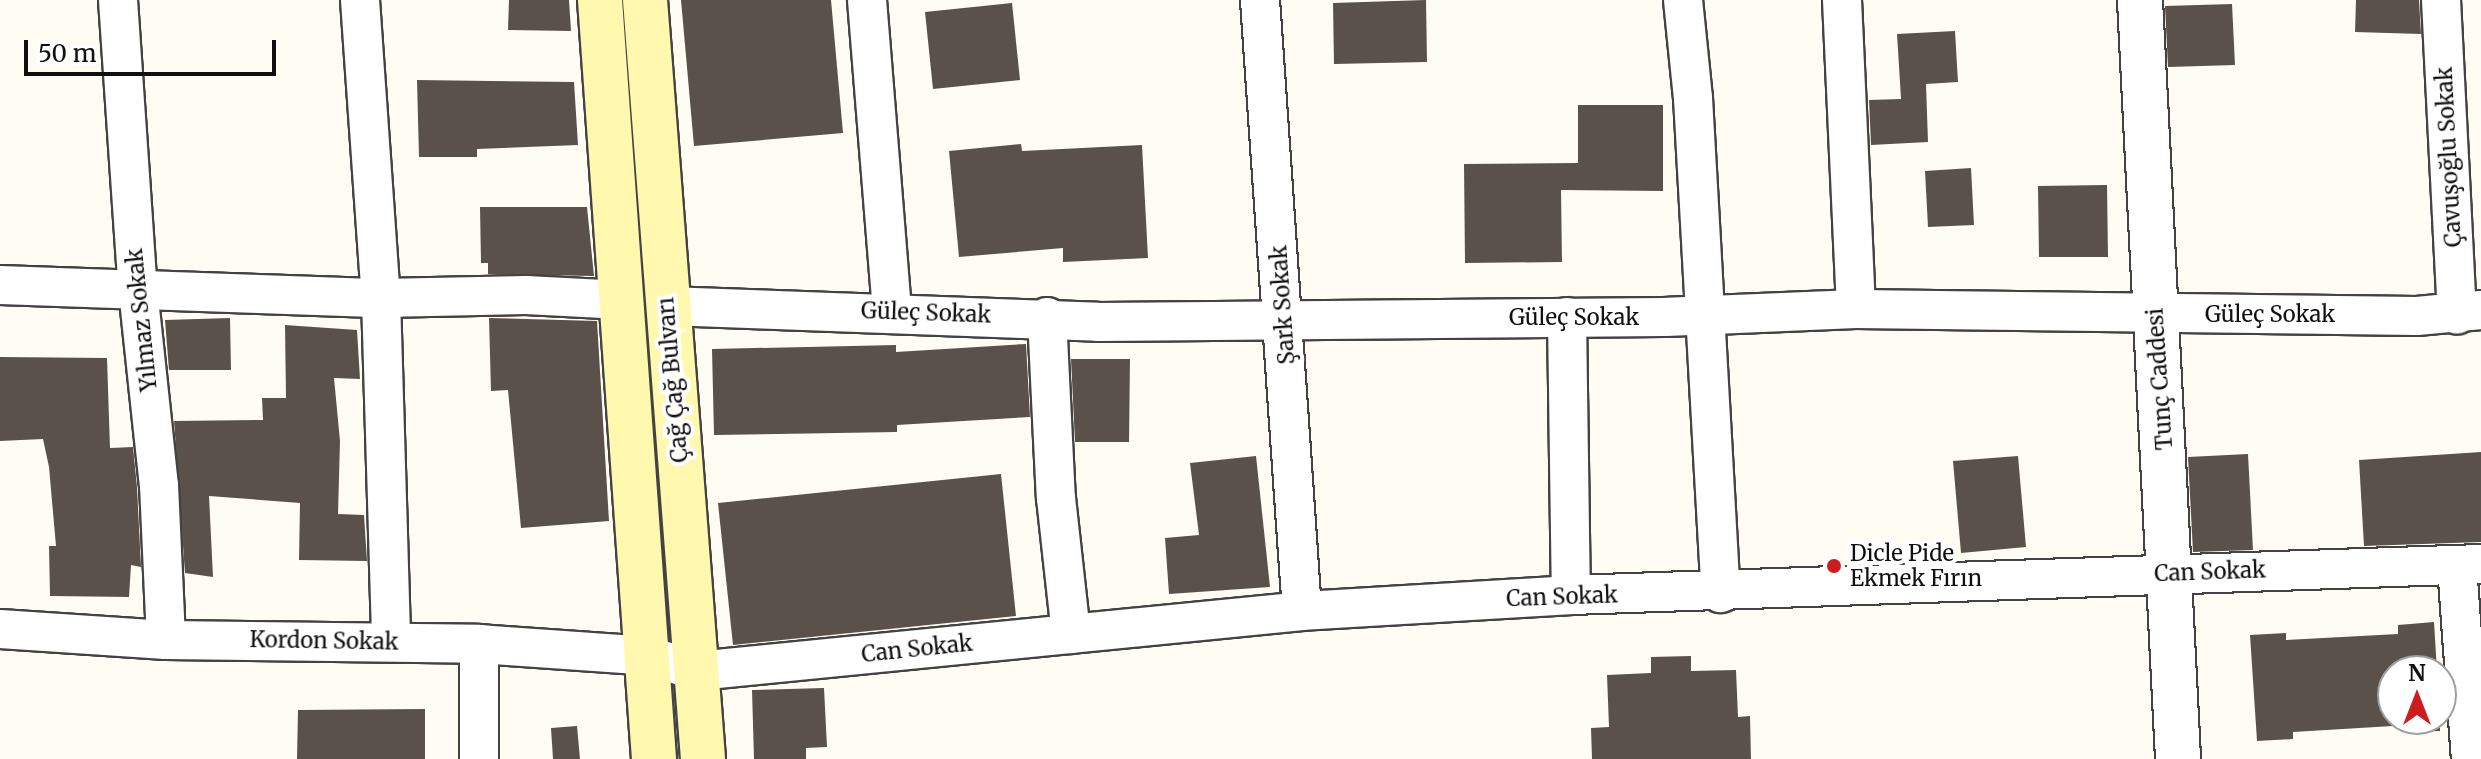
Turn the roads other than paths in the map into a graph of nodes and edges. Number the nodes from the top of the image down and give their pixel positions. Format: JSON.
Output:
{"nodes":[{"id":1,"x":118,"y":0,"type":"edge"},
{"id":2,"x":360,"y":0,"type":"edge"},
{"id":3,"x":600,"y":0,"type":"edge"},
{"id":4,"x":645,"y":0,"type":"edge"},
{"id":5,"x":867,"y":0,"type":"edge"},
{"id":6,"x":1260,"y":0,"type":"edge"},
{"id":7,"x":1683,"y":0,"type":"edge"},
{"id":8,"x":1842,"y":0,"type":"edge"},
{"id":9,"x":2140,"y":0,"type":"edge"},
{"id":10,"x":2441,"y":0,"type":"edge"},
{"id":11,"x":0,"y":285,"type":"edge"},
{"id":12,"x":138,"y":290,"type":"junction"},
{"id":13,"x":381,"y":298,"type":"junction"},
{"id":14,"x":623,"y":300,"type":"junction"},
{"id":15,"x":667,"y":306,"type":"junction"},
{"id":16,"x":1856,"y":309,"type":"junction"},
{"id":17,"x":892,"y":311,"type":"junction"},
{"id":18,"x":2469,"y":312,"type":"edge"},
{"id":19,"x":1706,"y":315,"type":"junction"},
{"id":20,"x":2156,"y":315,"type":"junction"},
{"id":21,"x":1047,"y":317,"type":"junction"},
{"id":22,"x":1567,"y":317,"type":"junction"},
{"id":23,"x":1284,"y":320,"type":"junction"},
{"id":24,"x":2469,"y":564,"type":"edge"},
{"id":25,"x":2173,"y":573,"type":"junction"},
{"id":26,"x":1721,"y":593,"type":"junction"},
{"id":27,"x":1571,"y":595,"type":"junction"},
{"id":28,"x":1302,"y":611,"type":"junction"},
{"id":29,"x":0,"y":629,"type":"edge"},
{"id":30,"x":1071,"y":634,"type":"junction"},
{"id":31,"x":166,"y":640,"type":"junction"},
{"id":32,"x":391,"y":642,"type":"junction"},
{"id":33,"x":479,"y":644,"type":"junction"},
{"id":34,"x":649,"y":656,"type":"junction"},
{"id":35,"x":697,"y":671,"type":"junction"},
{"id":36,"x":479,"y":759,"type":"edge"},
{"id":37,"x":654,"y":759,"type":"edge"},
{"id":38,"x":703,"y":759,"type":"edge"},
{"id":39,"x":2178,"y":759,"type":"edge"},
{"id":40,"x":2471,"y":759,"type":"edge"}],
"edges":[{"from":1,"to":12,"type":"street","name":"Yılmaz Sokak"},
{"from":2,"to":13,"type":"street"},
{"from":3,"to":14,"type":"main road","name":"Çağ Çağ Bulvarı"},
{"from":4,"to":15,"type":"main road","name":"Çağ Çağ Bulvarı"},
{"from":5,"to":17,"type":"street"},
{"from":6,"to":23,"type":"street","name":"Şark Sokak"},
{"from":7,"to":19,"type":"street"},
{"from":8,"to":16,"type":"street"},
{"from":9,"to":20,"type":"street","name":"Tunç Caddesi"},
{"from":10,"to":18,"type":"street","name":"Çavuşoğlu Sokak"},
{"from":11,"to":12,"type":"street"},
{"from":12,"to":13,"type":"street"},
{"from":12,"to":31,"type":"street","name":"Yılmaz Sokak"},
{"from":13,"to":14,"type":"street"},
{"from":13,"to":32,"type":"street"},
{"from":14,"to":34,"type":"main road","name":"Çağ Çağ Bulvarı"},
{"from":15,"to":17,"type":"street","name":"Güleç Sokak"},
{"from":15,"to":35,"type":"main road","name":"Çağ Çağ Bulvarı"},
{"from":16,"to":19,"type":"street","name":"Güleç Sokak"},
{"from":16,"to":20,"type":"street","name":"Güleç Sokak"},
{"from":17,"to":21,"type":"street","name":"Güleç Sokak"},
{"from":18,"to":20,"type":"street","name":"Güleç Sokak"},
{"from":19,"to":22,"type":"street","name":"Güleç Sokak"},
{"from":19,"to":26,"type":"street"},
{"from":20,"to":25,"type":"street","name":"Tunç Caddesi"},
{"from":21,"to":23,"type":"street","name":"Güleç Sokak"},
{"from":21,"to":30,"type":"street"},
{"from":22,"to":23,"type":"street","name":"Güleç Sokak"},
{"from":22,"to":27,"type":"street"},
{"from":23,"to":28,"type":"street","name":"Şark Sokak"},
{"from":24,"to":25,"type":"street","name":"Can Sokak"},
{"from":24,"to":40,"type":"street"},
{"from":25,"to":26,"type":"street","name":"Can Sokak"},
{"from":25,"to":39,"type":"street","name":"Tunç Caddesi"},
{"from":26,"to":27,"type":"street","name":"Can Sokak"},
{"from":27,"to":28,"type":"street","name":"Can Sokak"},
{"from":28,"to":30,"type":"street","name":"Can Sokak"},
{"from":29,"to":31,"type":"street","name":"Kordon Sokak"},
{"from":30,"to":35,"type":"street","name":"Can Sokak"},
{"from":31,"to":32,"type":"street","name":"Kordon Sokak"},
{"from":32,"to":33,"type":"street","name":"Kordon Sokak"},
{"from":33,"to":34,"type":"street","name":"Kordon Sokak"},
{"from":33,"to":36,"type":"street"},
{"from":34,"to":35,"type":"street","name":"Can Sokak"},
{"from":34,"to":37,"type":"main road","name":"Çağ Çağ Bulvarı"},
{"from":35,"to":38,"type":"main road","name":"Çağ Çağ Bulvarı"}]}
